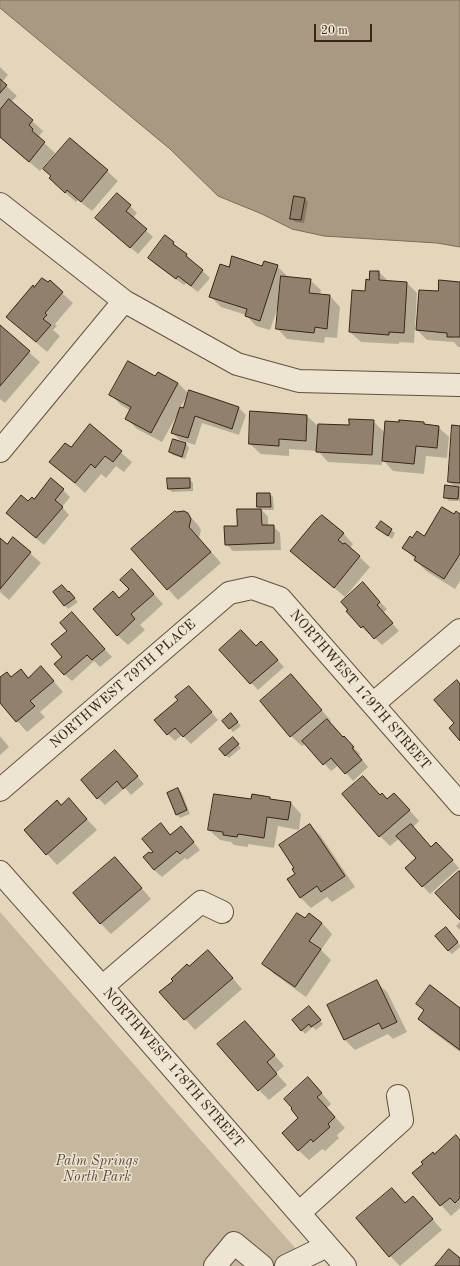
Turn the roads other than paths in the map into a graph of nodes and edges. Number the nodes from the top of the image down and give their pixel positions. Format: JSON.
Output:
{"nodes":[{"id":1,"x":0,"y":204,"type":"edge"},
{"id":2,"x":124,"y":301,"type":"junction"},
{"id":3,"x":460,"y":385,"type":"edge"},
{"id":4,"x":0,"y":451,"type":"edge"},
{"id":5,"x":252,"y":588,"type":"joint"},
{"id":6,"x":460,"y":630,"type":"edge"},
{"id":7,"x":373,"y":704,"type":"junction"},
{"id":8,"x":0,"y":790,"type":"edge"},
{"id":9,"x":460,"y":804,"type":"edge"},
{"id":10,"x":0,"y":872,"type":"edge"},
{"id":11,"x":222,"y":912,"type":"dead end"},
{"id":12,"x":102,"y":986,"type":"junction"},
{"id":13,"x":398,"y":1096,"type":"dead end"},
{"id":14,"x":299,"y":1213,"type":"junction"},
{"id":15,"x":327,"y":1246,"type":"junction"},
{"id":16,"x":215,"y":1266,"type":"edge"},
{"id":17,"x":262,"y":1266,"type":"edge"},
{"id":18,"x":286,"y":1266,"type":"edge"},
{"id":19,"x":345,"y":1266,"type":"edge"}],
"edges":[{"from":1,"to":2,"type":"street"},
{"from":2,"to":3,"type":"street"},
{"from":2,"to":4,"type":"street"},
{"from":5,"to":7,"type":"street","name":"NORTHWEST 179TH STREET"},
{"from":5,"to":8,"type":"street","name":"NORTHWEST 79TH PLACE"},
{"from":6,"to":7,"type":"street"},
{"from":7,"to":9,"type":"street","name":"NORTHWEST 179TH STREET"},
{"from":10,"to":12,"type":"street","name":"NORTHWEST 178TH STREET"},
{"from":11,"to":12,"type":"street"},
{"from":12,"to":14,"type":"street","name":"NORTHWEST 178TH STREET"},
{"from":13,"to":14,"type":"street"},
{"from":14,"to":15,"type":"street","name":"NORTHWEST 178TH STREET"},
{"from":15,"to":18,"type":"street"},
{"from":15,"to":19,"type":"street","name":"NORTHWEST 178TH STREET"},
{"from":16,"to":17,"type":"street"}]}
